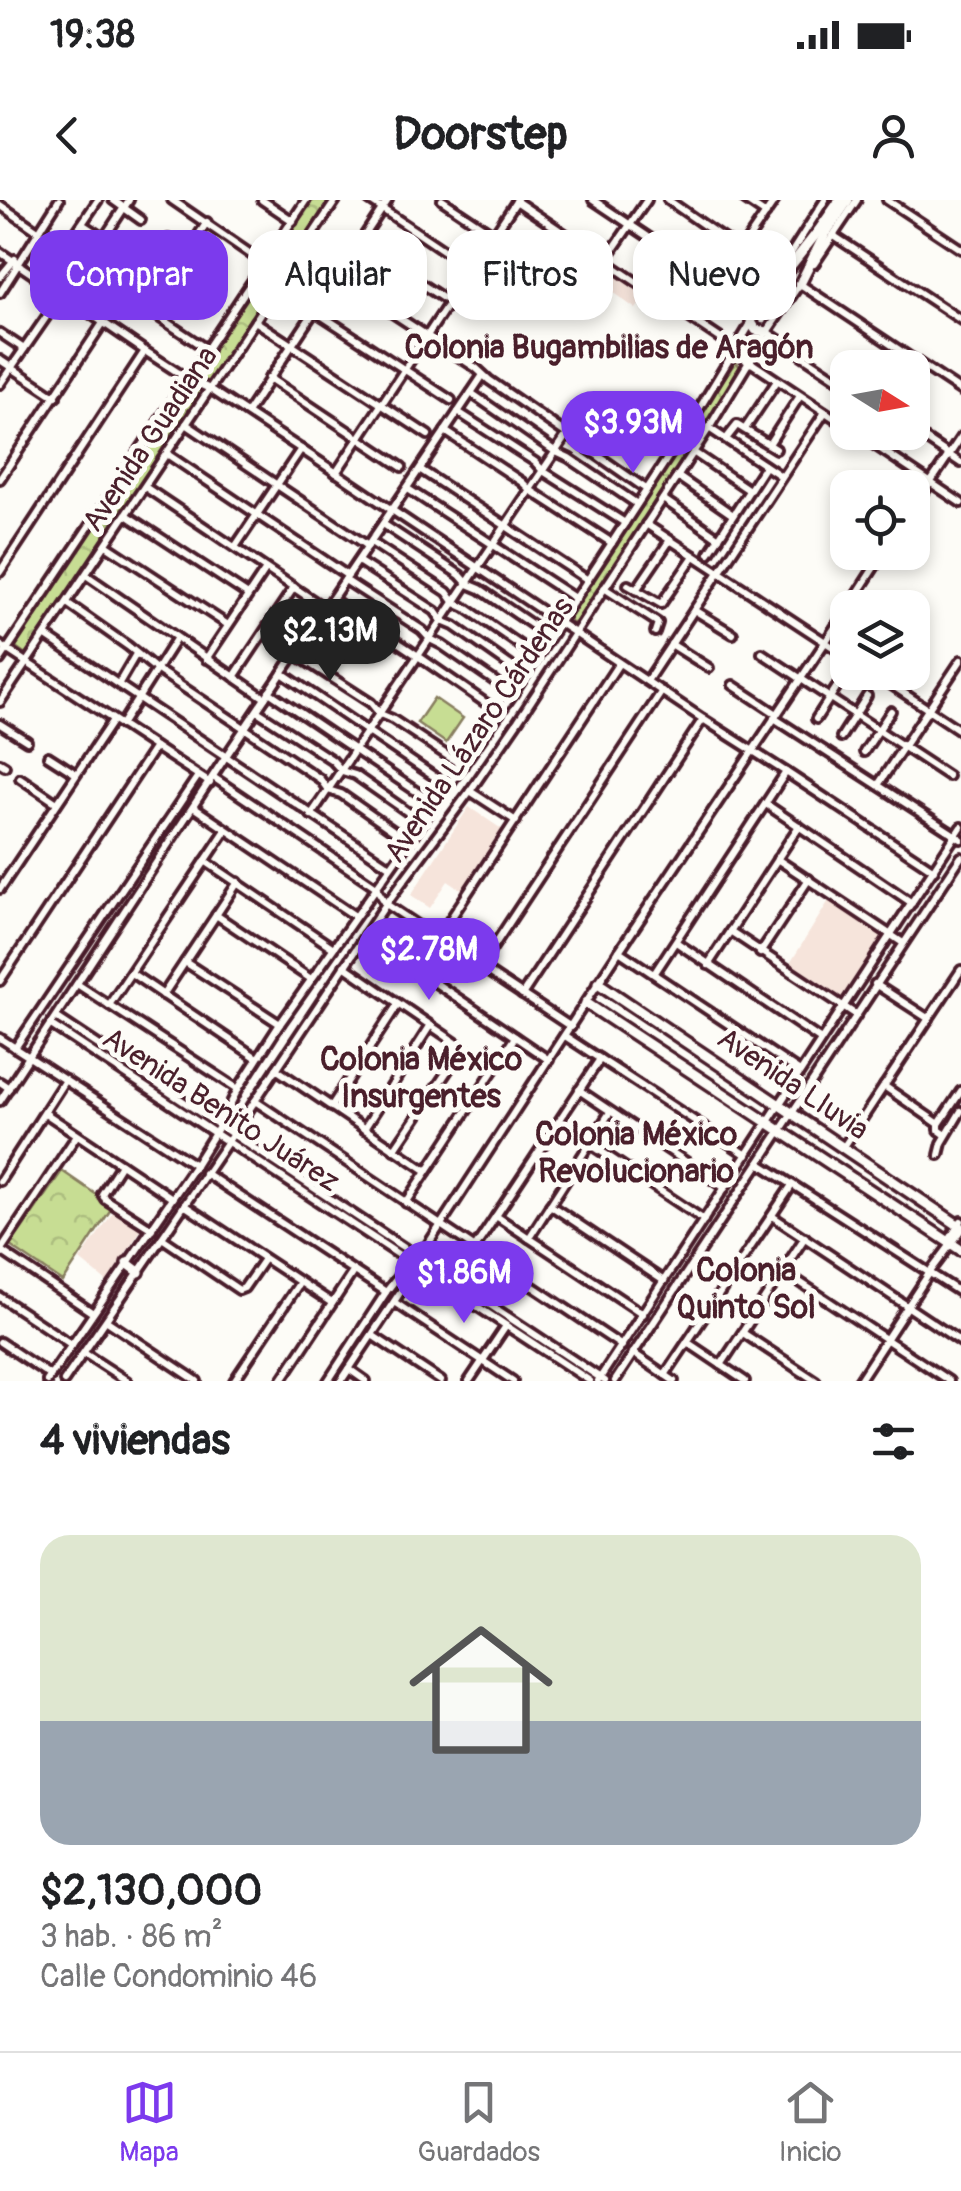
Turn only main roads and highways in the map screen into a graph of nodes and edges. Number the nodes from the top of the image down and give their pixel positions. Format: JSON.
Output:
{"nodes":[{"id":1,"x":840,"y":200,"type":"edge"},
{"id":2,"x":848,"y":200,"type":"edge"},
{"id":3,"x":826,"y":233,"type":"junction"},
{"id":4,"x":796,"y":261,"type":"edge"},
{"id":5,"x":800,"y":284,"type":"road end"},
{"id":6,"x":751,"y":322,"type":"road end"},
{"id":7,"x":767,"y":332,"type":"road end"},
{"id":8,"x":736,"y":349,"type":"road end"},
{"id":9,"x":750,"y":362,"type":"road end"},
{"id":10,"x":598,"y":983,"type":"road end"},
{"id":11,"x":586,"y":1002,"type":"road end"},
{"id":12,"x":960,"y":1226,"type":"edge"},
{"id":13,"x":952,"y":1246,"type":"edge"},
{"id":14,"x":127,"y":1263,"type":"road end"},
{"id":15,"x":139,"y":1272,"type":"road end"}],
"edges":[{"from":1,"to":3,"type":"main road"},
{"from":2,"to":3,"type":"main road"},
{"from":3,"to":4,"type":"main road"},
{"from":3,"to":5,"type":"main road"},
{"from":6,"to":7,"type":"main road"},
{"from":8,"to":9,"type":"main road"},
{"from":10,"to":12,"type":"main road","name":"Avenida Lluvia"},
{"from":11,"to":13,"type":"main road"},
{"from":14,"to":15,"type":"main road"}]}
